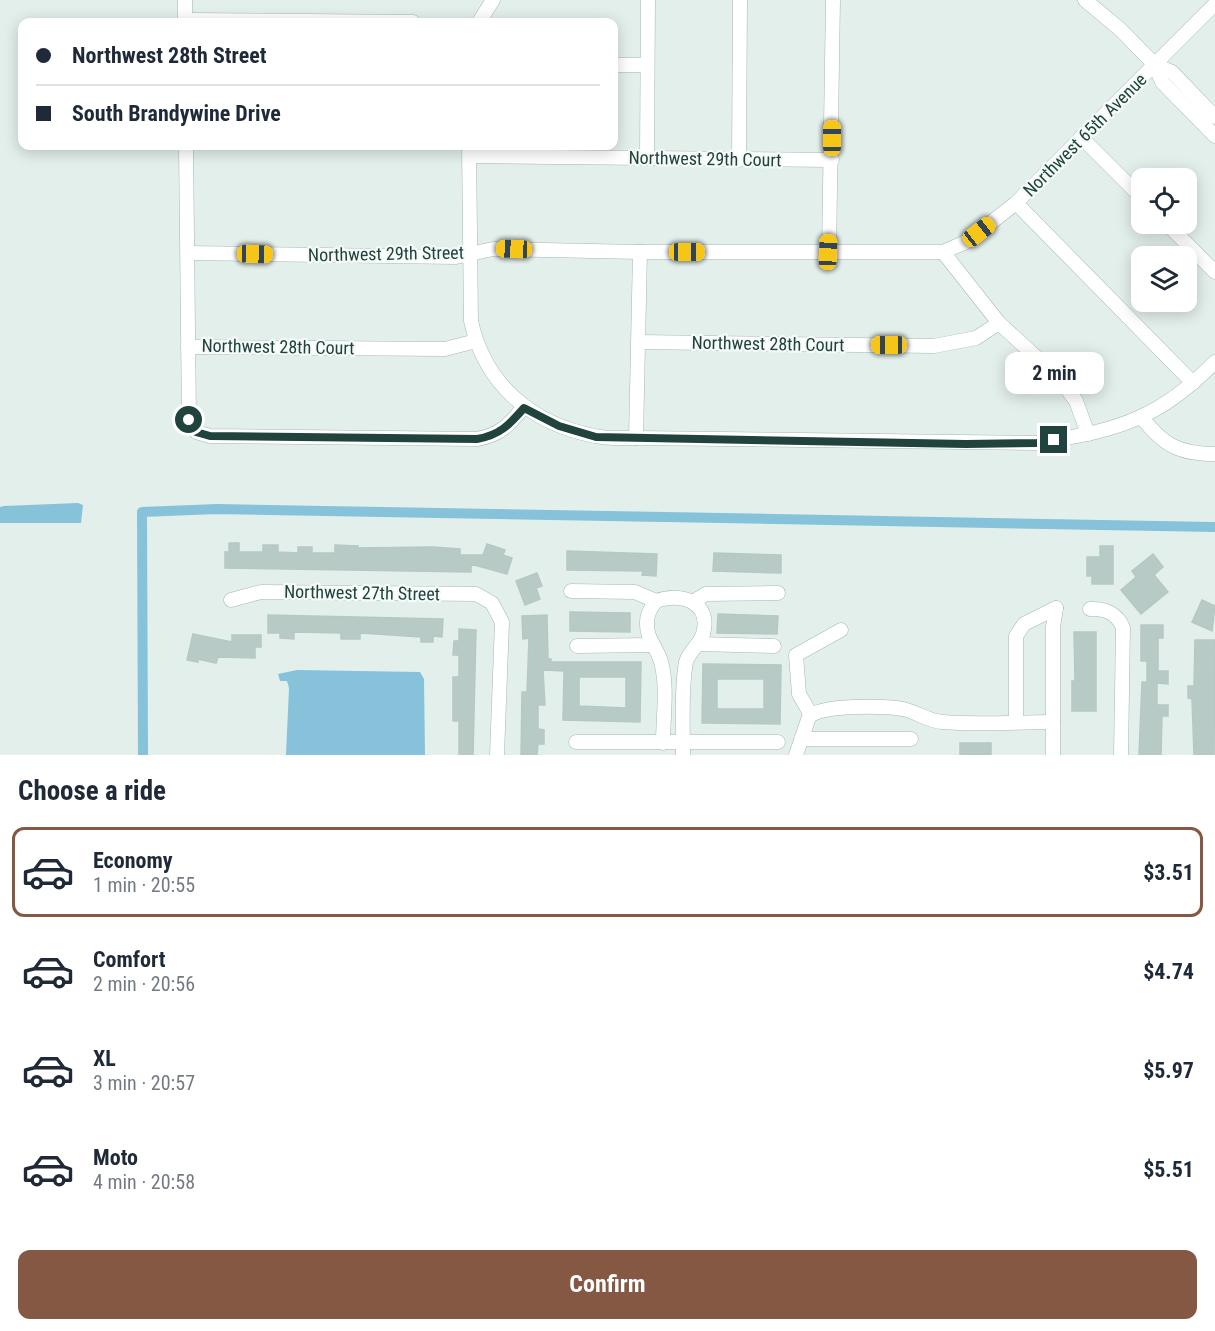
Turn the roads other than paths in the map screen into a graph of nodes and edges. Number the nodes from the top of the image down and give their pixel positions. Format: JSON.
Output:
{"nodes":[{"id":1,"x":185,"y":0,"type":"edge"},
{"id":2,"x":493,"y":0,"type":"edge"},
{"id":3,"x":648,"y":0,"type":"edge"},
{"id":4,"x":740,"y":0,"type":"edge"},
{"id":5,"x":833,"y":0,"type":"edge"},
{"id":6,"x":1085,"y":0,"type":"edge"},
{"id":7,"x":1215,"y":4,"type":"edge"},
{"id":8,"x":185,"y":18,"type":"edge"},
{"id":9,"x":482,"y":18,"type":"edge"},
{"id":10,"x":618,"y":65,"type":"edge"},
{"id":11,"x":647,"y":65,"type":"junction"},
{"id":12,"x":1155,"y":65,"type":"junction"},
{"id":13,"x":1215,"y":117,"type":"edge"},
{"id":14,"x":1215,"y":136,"type":"edge"},
{"id":15,"x":1082,"y":137,"type":"junction"},
{"id":16,"x":186,"y":150,"type":"edge"},
{"id":17,"x":469,"y":151,"type":"edge"},
{"id":18,"x":647,"y":158,"type":"junction"},
{"id":19,"x":739,"y":159,"type":"junction"},
{"id":20,"x":832,"y":160,"type":"junction"},
{"id":21,"x":1131,"y":187,"type":"edge"},
{"id":22,"x":1016,"y":203,"type":"junction"},
{"id":23,"x":1177,"y":234,"type":"edge"},
{"id":24,"x":640,"y":252,"type":"junction"},
{"id":25,"x":828,"y":252,"type":"junction"},
{"id":26,"x":943,"y":252,"type":"junction"},
{"id":27,"x":188,"y":253,"type":"junction"},
{"id":28,"x":470,"y":254,"type":"junction"},
{"id":29,"x":1215,"y":272,"type":"edge"},
{"id":30,"x":999,"y":323,"type":"junction"},
{"id":31,"x":476,"y":341,"type":"junction"},
{"id":32,"x":639,"y":342,"type":"junction"},
{"id":33,"x":188,"y":347,"type":"junction"},
{"id":34,"x":1215,"y":363,"type":"edge"},
{"id":35,"x":1193,"y":383,"type":"junction"},
{"id":36,"x":524,"y":408,"type":"junction"},
{"id":37,"x":1141,"y":417,"type":"junction"},
{"id":38,"x":1088,"y":434,"type":"junction"},
{"id":39,"x":636,"y":438,"type":"junction"},
{"id":40,"x":1215,"y":454,"type":"edge"},
{"id":41,"x":571,"y":591,"type":"dead end"},
{"id":42,"x":778,"y":593,"type":"dead end"},
{"id":43,"x":231,"y":600,"type":"dead end"},
{"id":44,"x":656,"y":601,"type":"junction"},
{"id":45,"x":694,"y":601,"type":"junction"},
{"id":46,"x":1090,"y":609,"type":"dead end"},
{"id":47,"x":841,"y":630,"type":"dead end"},
{"id":48,"x":698,"y":644,"type":"junction"},
{"id":49,"x":651,"y":645,"type":"junction"},
{"id":50,"x":577,"y":646,"type":"dead end"},
{"id":51,"x":774,"y":646,"type":"dead end"},
{"id":52,"x":811,"y":715,"type":"junction"},
{"id":53,"x":1016,"y":722,"type":"junction"},
{"id":54,"x":1053,"y":722,"type":"junction"},
{"id":55,"x":801,"y":739,"type":"junction"},
{"id":56,"x":912,"y":740,"type":"dead end"},
{"id":57,"x":576,"y":742,"type":"dead end"},
{"id":58,"x":778,"y":742,"type":"dead end"},
{"id":59,"x":663,"y":743,"type":"junction"},
{"id":60,"x":683,"y":749,"type":"edge"},
{"id":61,"x":497,"y":755,"type":"edge"},
{"id":62,"x":796,"y":755,"type":"edge"},
{"id":63,"x":1053,"y":755,"type":"edge"},
{"id":64,"x":1121,"y":755,"type":"edge"}],
"edges":[{"from":1,"to":8,"type":"street"},
{"from":2,"to":9,"type":"street"},
{"from":3,"to":11,"type":"street"},
{"from":4,"to":19,"type":"street"},
{"from":5,"to":20,"type":"street"},
{"from":6,"to":12,"type":"street"},
{"from":7,"to":12,"type":"street","name":"Northwest 65th Avenue"},
{"from":10,"to":11,"type":"street"},
{"from":11,"to":18,"type":"street"},
{"from":12,"to":13,"type":"street"},
{"from":12,"to":14,"type":"street"},
{"from":12,"to":15,"type":"street","name":"Northwest 65th Avenue"},
{"from":15,"to":21,"type":"street"},
{"from":15,"to":22,"type":"street","name":"Northwest 65th Avenue"},
{"from":16,"to":27,"type":"street"},
{"from":17,"to":18,"type":"street","name":"Northwest 29th Court"},
{"from":17,"to":28,"type":"street"},
{"from":18,"to":19,"type":"street","name":"Northwest 29th Court"},
{"from":19,"to":20,"type":"street","name":"Northwest 29th Court"},
{"from":20,"to":25,"type":"street"},
{"from":22,"to":26,"type":"street","name":"Northwest 65th Avenue"},
{"from":22,"to":35,"type":"street"},
{"from":23,"to":29,"type":"street"},
{"from":24,"to":25,"type":"street","name":"Northwest 29th Street"},
{"from":24,"to":28,"type":"street","name":"Northwest 29th Street"},
{"from":24,"to":32,"type":"street"},
{"from":25,"to":26,"type":"street","name":"Northwest 29th Street"},
{"from":26,"to":30,"type":"street"},
{"from":27,"to":28,"type":"street","name":"Northwest 29th Street"},
{"from":27,"to":33,"type":"street"},
{"from":28,"to":31,"type":"street"},
{"from":30,"to":32,"type":"street","name":"Northwest 28th Court"},
{"from":30,"to":38,"type":"street"},
{"from":31,"to":33,"type":"street","name":"Northwest 28th Court"},
{"from":31,"to":36,"type":"street"},
{"from":32,"to":39,"type":"street"},
{"from":33,"to":36,"type":"street"},
{"from":34,"to":35,"type":"street"},
{"from":35,"to":37,"type":"street"},
{"from":36,"to":39,"type":"street"},
{"from":37,"to":38,"type":"street"},
{"from":37,"to":40,"type":"street"},
{"from":38,"to":39,"type":"street"},
{"from":41,"to":44,"type":"street"},
{"from":42,"to":45,"type":"street"},
{"from":43,"to":61,"type":"street","name":"Northwest 27th Street"},
{"from":44,"to":45,"type":"street"},
{"from":44,"to":49,"type":"street"},
{"from":45,"to":48,"type":"street"},
{"from":46,"to":64,"type":"street"},
{"from":47,"to":52,"type":"street"},
{"from":48,"to":51,"type":"street"},
{"from":48,"to":60,"type":"street"},
{"from":49,"to":50,"type":"street"},
{"from":49,"to":59,"type":"street"},
{"from":52,"to":53,"type":"street"},
{"from":52,"to":55,"type":"street"},
{"from":53,"to":54,"type":"street"},
{"from":53,"to":54,"type":"street"},
{"from":54,"to":63,"type":"street"},
{"from":55,"to":56,"type":"street"},
{"from":55,"to":62,"type":"street"},
{"from":57,"to":59,"type":"street"},
{"from":58,"to":60,"type":"street"},
{"from":59,"to":60,"type":"street"}]}
